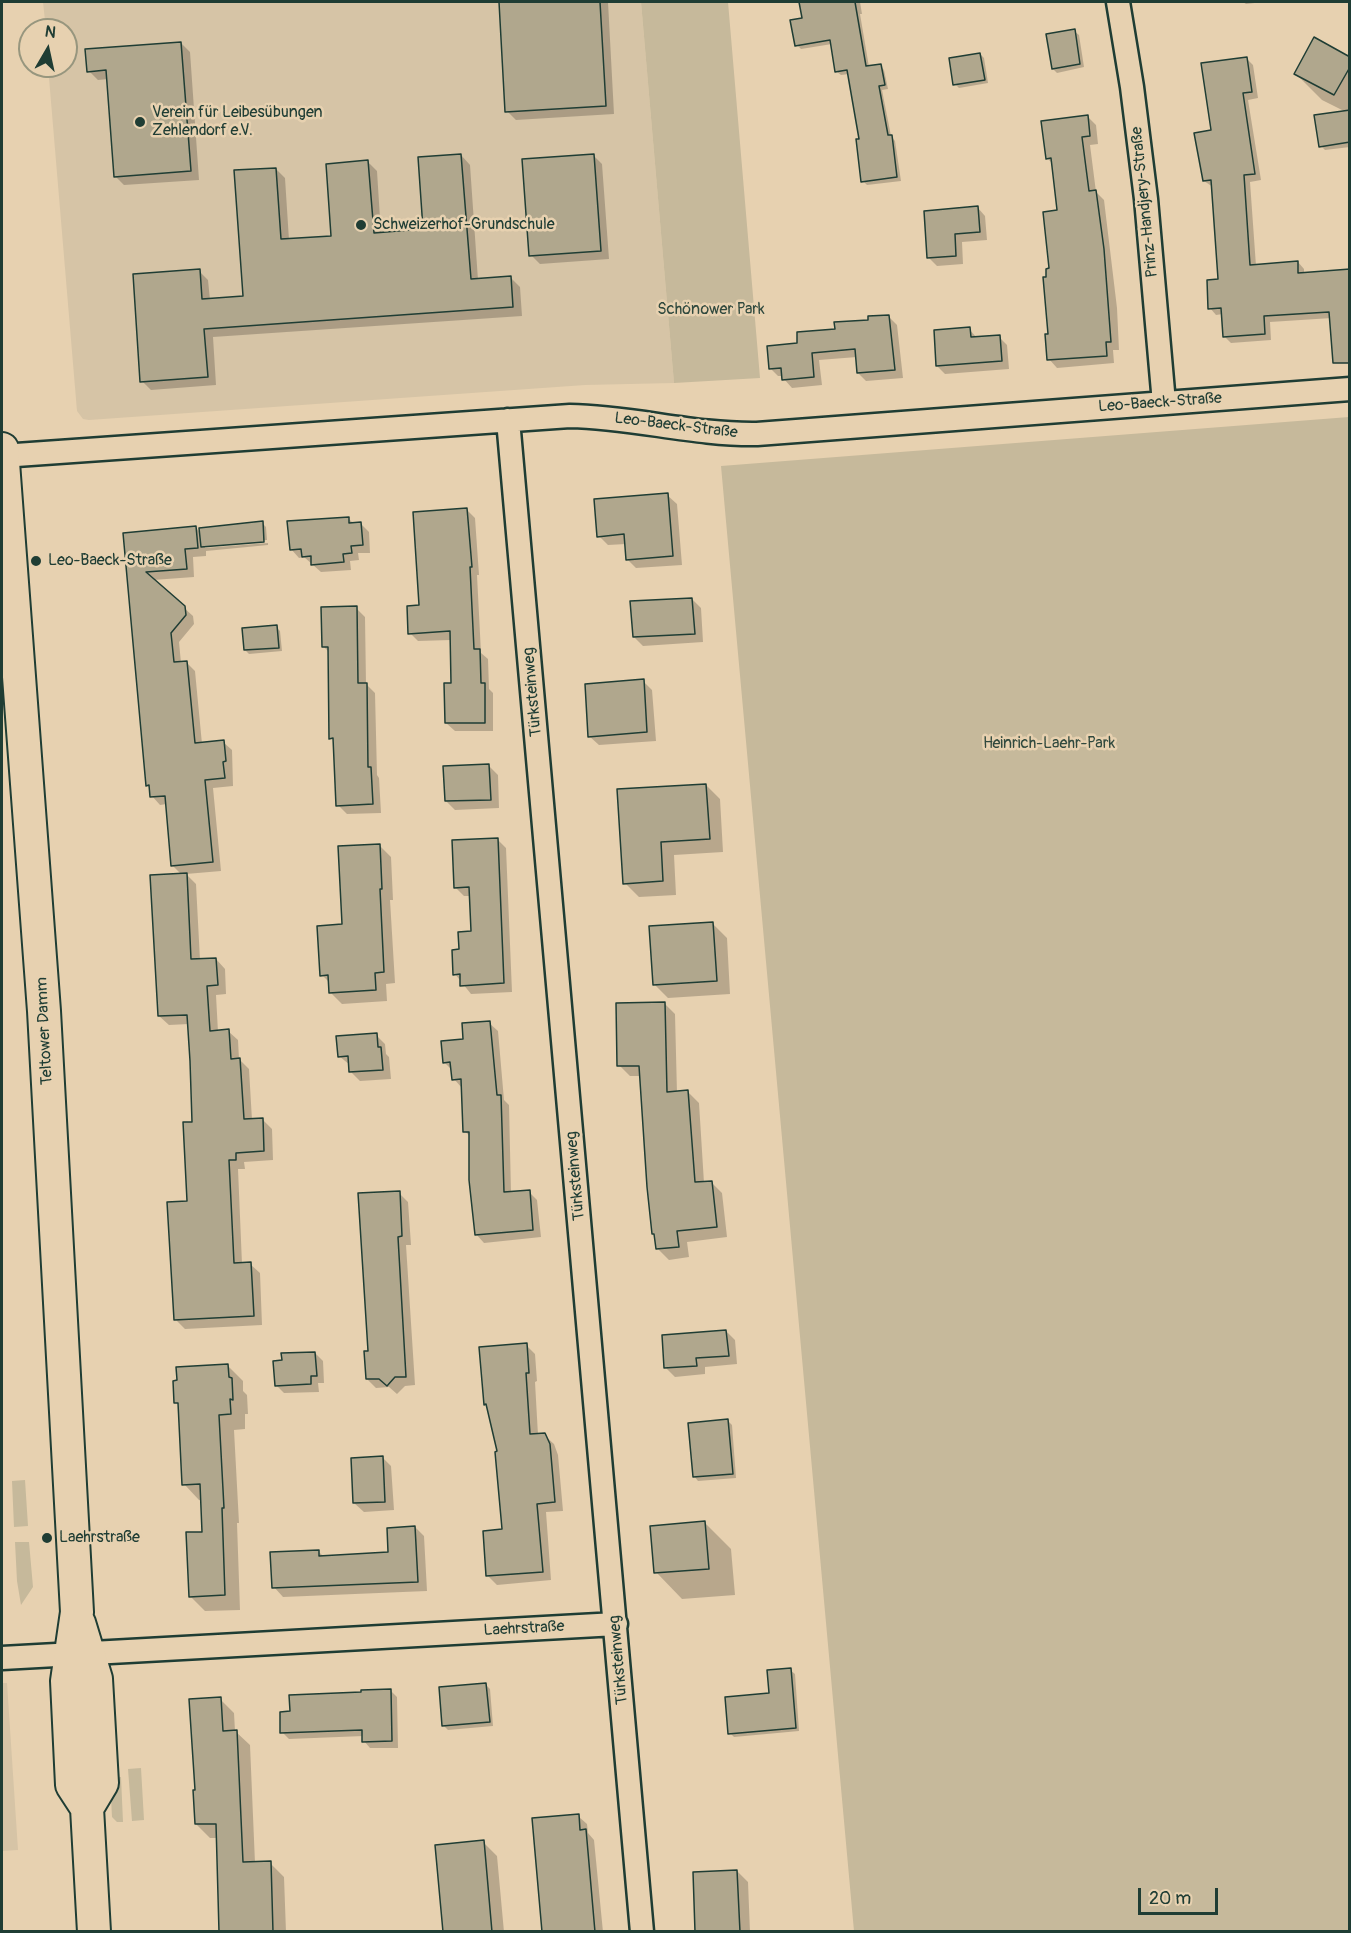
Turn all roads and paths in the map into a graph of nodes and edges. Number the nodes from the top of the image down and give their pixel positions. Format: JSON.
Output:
{"nodes":[{"id":1,"x":1118,"y":2,"type":"edge"},
{"id":2,"x":1350,"y":389,"type":"edge"},
{"id":3,"x":1164,"y":403,"type":"junction"},
{"id":4,"x":508,"y":420,"type":"junction"},
{"id":5,"x":2,"y":449,"type":"edge"},
{"id":6,"x":2,"y":456,"type":"edge"},
{"id":7,"x":616,"y":1624,"type":"junction"},
{"id":8,"x":79,"y":1654,"type":"junction"},
{"id":9,"x":2,"y":1658,"type":"edge"},
{"id":10,"x":94,"y":1932,"type":"edge"},
{"id":11,"x":642,"y":1932,"type":"edge"}],
"edges":[{"from":1,"to":3,"type":"street","name":"Prinz-Handjery-Straße"},
{"from":2,"to":3,"type":"street","name":"Leo-Baeck-Straße"},
{"from":3,"to":4,"type":"street","name":"Leo-Baeck-Straße"},
{"from":4,"to":6,"type":"street","name":"Leo-Baeck-Straße"},
{"from":4,"to":7,"type":"street","name":"Türksteinweg"},
{"from":5,"to":6,"type":"main road","name":"Teltower Damm"},
{"from":6,"to":8,"type":"main road","name":"Teltower Damm"},
{"from":7,"to":8,"type":"street","name":"Laehrstraße"},
{"from":7,"to":11,"type":"street","name":"Türksteinweg"},
{"from":8,"to":9,"type":"street","name":"Laehrstraße"},
{"from":8,"to":10,"type":"main road","name":"Teltower Damm"}]}
